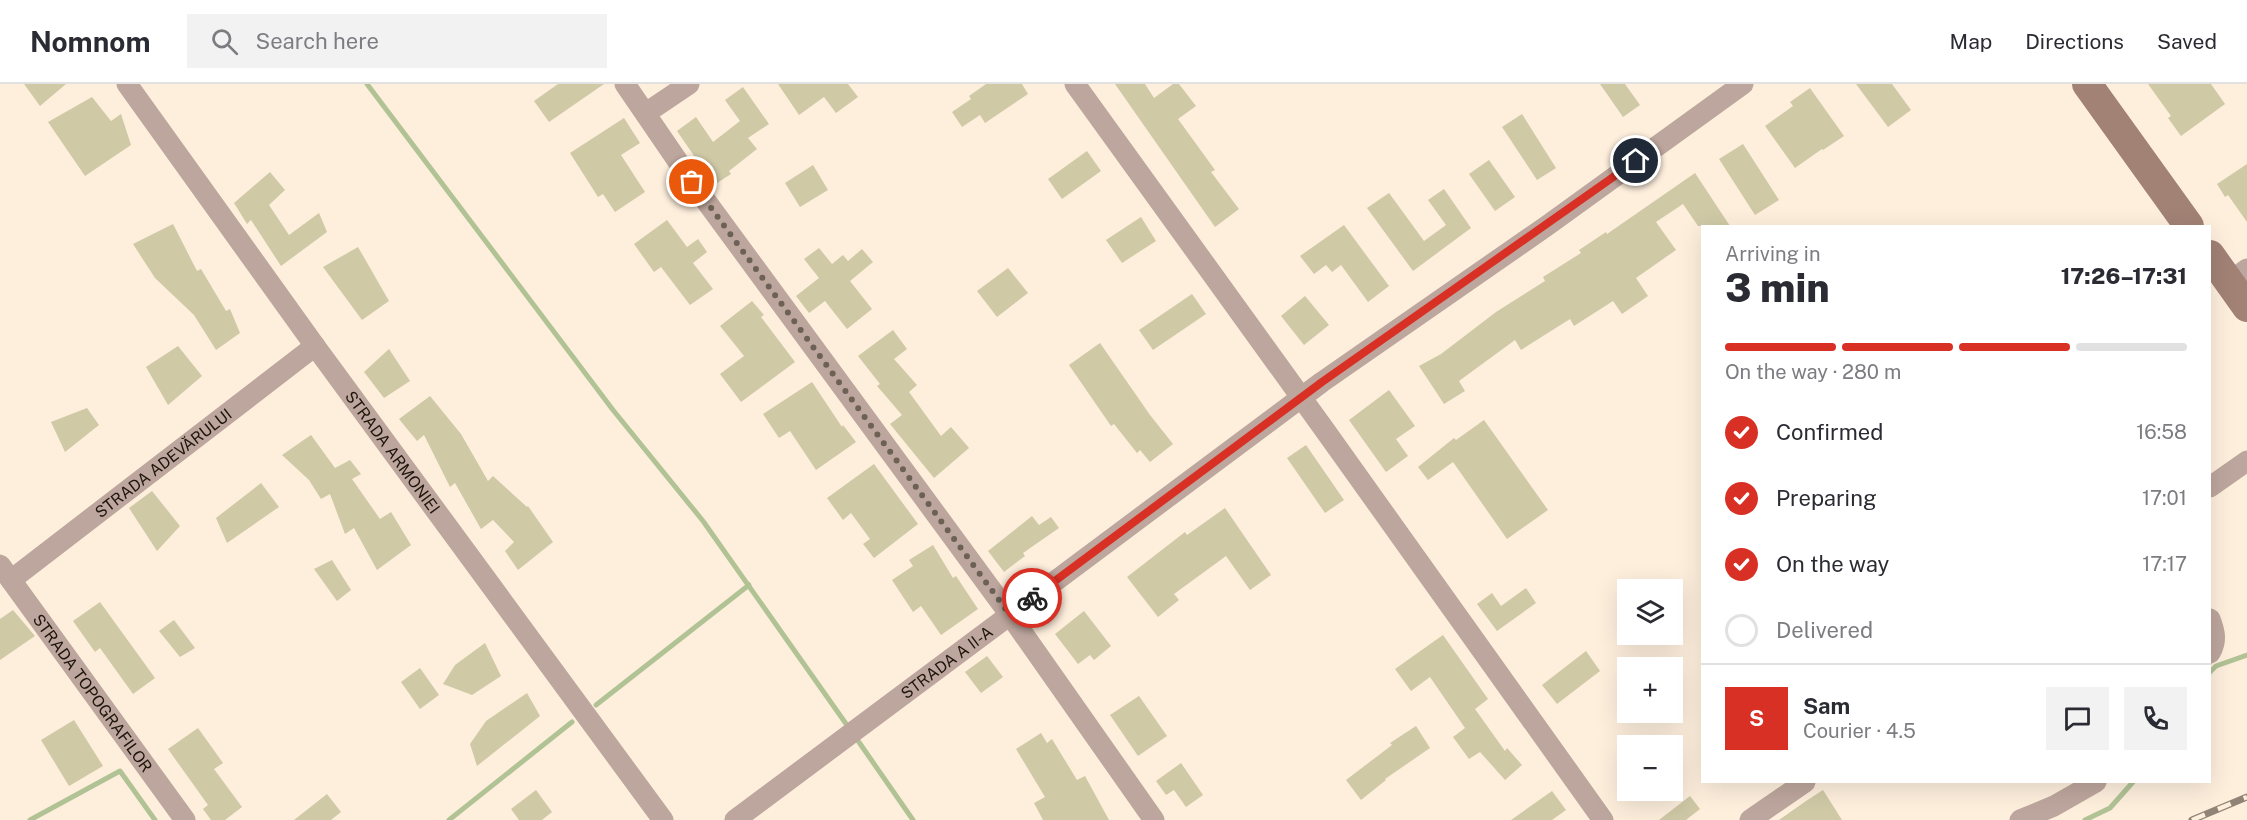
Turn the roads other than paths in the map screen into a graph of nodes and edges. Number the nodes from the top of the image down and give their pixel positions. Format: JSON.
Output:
{"nodes":[{"id":1,"x":127,"y":84,"type":"edge"},
{"id":2,"x":625,"y":84,"type":"edge"},
{"id":3,"x":688,"y":84,"type":"edge"},
{"id":4,"x":1075,"y":84,"type":"edge"},
{"id":5,"x":1743,"y":84,"type":"edge"},
{"id":6,"x":2087,"y":84,"type":"edge"},
{"id":7,"x":646,"y":113,"type":"junction"},
{"id":8,"x":2188,"y":225,"type":"edge"},
{"id":9,"x":2211,"y":256,"type":"edge"},
{"id":10,"x":2238,"y":275,"type":"edge"},
{"id":11,"x":2247,"y":308,"type":"edge"},
{"id":12,"x":315,"y":346,"type":"junction"},
{"id":13,"x":1301,"y":398,"type":"junction"},
{"id":14,"x":2247,"y":460,"type":"edge"},
{"id":15,"x":2211,"y":486,"type":"edge"},
{"id":16,"x":5,"y":572,"type":"edge"},
{"id":17,"x":1010,"y":615,"type":"junction"},
{"id":18,"x":2211,"y":622,"type":"edge"},
{"id":19,"x":2211,"y":651,"type":"edge"},
{"id":20,"x":1804,"y":783,"type":"edge"},
{"id":21,"x":2094,"y":783,"type":"edge"},
{"id":22,"x":185,"y":820,"type":"edge"},
{"id":23,"x":663,"y":820,"type":"edge"},
{"id":24,"x":735,"y":820,"type":"edge"},
{"id":25,"x":1154,"y":820,"type":"edge"},
{"id":26,"x":1603,"y":820,"type":"edge"},
{"id":27,"x":1749,"y":820,"type":"edge"},
{"id":28,"x":2020,"y":820,"type":"edge"}],
"edges":[{"from":1,"to":12,"type":"street","name":"STRADA ARMONIEI"},
{"from":2,"to":7,"type":"street"},
{"from":3,"to":7,"type":"street"},
{"from":4,"to":13,"type":"street"},
{"from":5,"to":13,"type":"street","name":"STRADA A II-A"},
{"from":6,"to":8,"type":"main road"},
{"from":7,"to":17,"type":"street"},
{"from":9,"to":10,"type":"main road"},
{"from":10,"to":11,"type":"main road"},
{"from":12,"to":16,"type":"street","name":"STRADA ADEVĂRULUI"},
{"from":12,"to":23,"type":"street","name":"STRADA ARMONIEI"},
{"from":13,"to":17,"type":"street","name":"STRADA A II-A"},
{"from":13,"to":26,"type":"street"},
{"from":14,"to":15,"type":"street"},
{"from":16,"to":22,"type":"street","name":"STRADA TOPOGRAFILOR"},
{"from":17,"to":24,"type":"street","name":"STRADA A II-A"},
{"from":17,"to":25,"type":"street"},
{"from":18,"to":19,"type":"street"},
{"from":20,"to":27,"type":"street"},
{"from":21,"to":28,"type":"street"}]}
